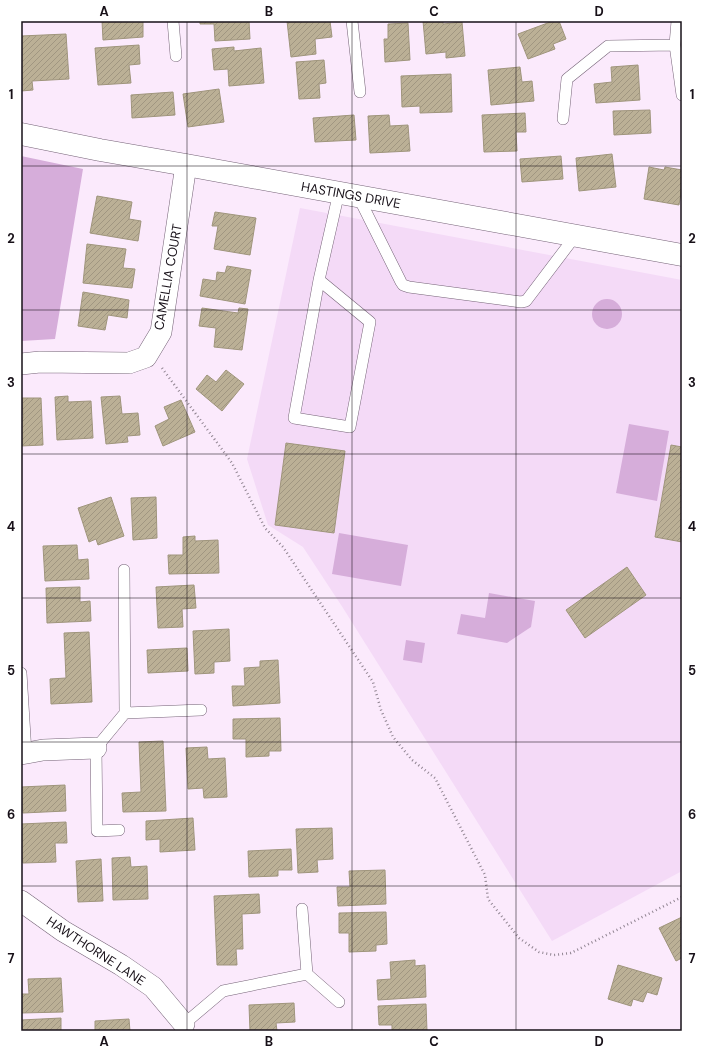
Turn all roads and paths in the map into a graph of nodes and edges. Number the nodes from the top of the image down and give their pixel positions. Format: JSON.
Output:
{"nodes":[{"id":1,"x":173,"y":21,"type":"edge"},
{"id":2,"x":352,"y":21,"type":"edge"},
{"id":3,"x":677,"y":21,"type":"edge"},
{"id":4,"x":675,"y":45,"type":"junction"},
{"id":5,"x":176,"y":56,"type":"dead end"},
{"id":6,"x":360,"y":92,"type":"dead end"},
{"id":7,"x":682,"y":96,"type":"edge"},
{"id":8,"x":564,"y":119,"type":"dead end"},
{"id":9,"x":21,"y":134,"type":"edge"},
{"id":10,"x":186,"y":165,"type":"junction"},
{"id":11,"x":348,"y":194,"type":"junction"},
{"id":12,"x":576,"y":235,"type":"junction"},
{"id":13,"x":682,"y":255,"type":"edge"},
{"id":14,"x":319,"y":280,"type":"junction"},
{"id":15,"x":149,"y":351,"type":"junction"},
{"id":16,"x":21,"y":364,"type":"edge"},
{"id":17,"x":124,"y":570,"type":"dead end"},
{"id":18,"x":21,"y":673,"type":"edge"},
{"id":19,"x":201,"y":710,"type":"dead end"},
{"id":20,"x":125,"y":713,"type":"junction"},
{"id":21,"x":96,"y":748,"type":"junction"},
{"id":22,"x":24,"y":754,"type":"edge"},
{"id":23,"x":120,"y":830,"type":"dead end"},
{"id":24,"x":682,"y":897,"type":"edge"},
{"id":25,"x":21,"y":901,"type":"edge"},
{"id":26,"x":302,"y":909,"type":"dead end"},
{"id":27,"x":307,"y":974,"type":"junction"},
{"id":28,"x":339,"y":1002,"type":"dead end"},
{"id":29,"x":185,"y":1029,"type":"edge"}],
"edges":[{"from":1,"to":5,"type":"lane"},
{"from":2,"to":6,"type":"lane"},
{"from":3,"to":4,"type":"lane"},
{"from":4,"to":7,"type":"lane"},
{"from":4,"to":8,"type":"lane"},
{"from":9,"to":10,"type":"street","name":"HASTINGS DRIVE"},
{"from":10,"to":11,"type":"street","name":"HASTINGS DRIVE"},
{"from":10,"to":15,"type":"street","name":"CAMELLIA COURT"},
{"from":11,"to":12,"type":"street","name":"HASTINGS DRIVE"},
{"from":11,"to":12,"type":"lane"},
{"from":11,"to":14,"type":"lane"},
{"from":12,"to":13,"type":"street","name":"HASTINGS DRIVE"},
{"from":14,"to":14,"type":"lane"},
{"from":15,"to":16,"type":"street","name":"CAMELLIA COURT"},
{"from":15,"to":24,"type":"path"},
{"from":17,"to":20,"type":"lane"},
{"from":18,"to":22,"type":"lane"},
{"from":19,"to":20,"type":"lane"},
{"from":20,"to":21,"type":"lane"},
{"from":21,"to":22,"type":"street"},
{"from":21,"to":23,"type":"lane"},
{"from":25,"to":29,"type":"street","name":"HAWTHORNE LANE"},
{"from":26,"to":27,"type":"lane"},
{"from":27,"to":28,"type":"lane"},
{"from":27,"to":29,"type":"lane"}]}
